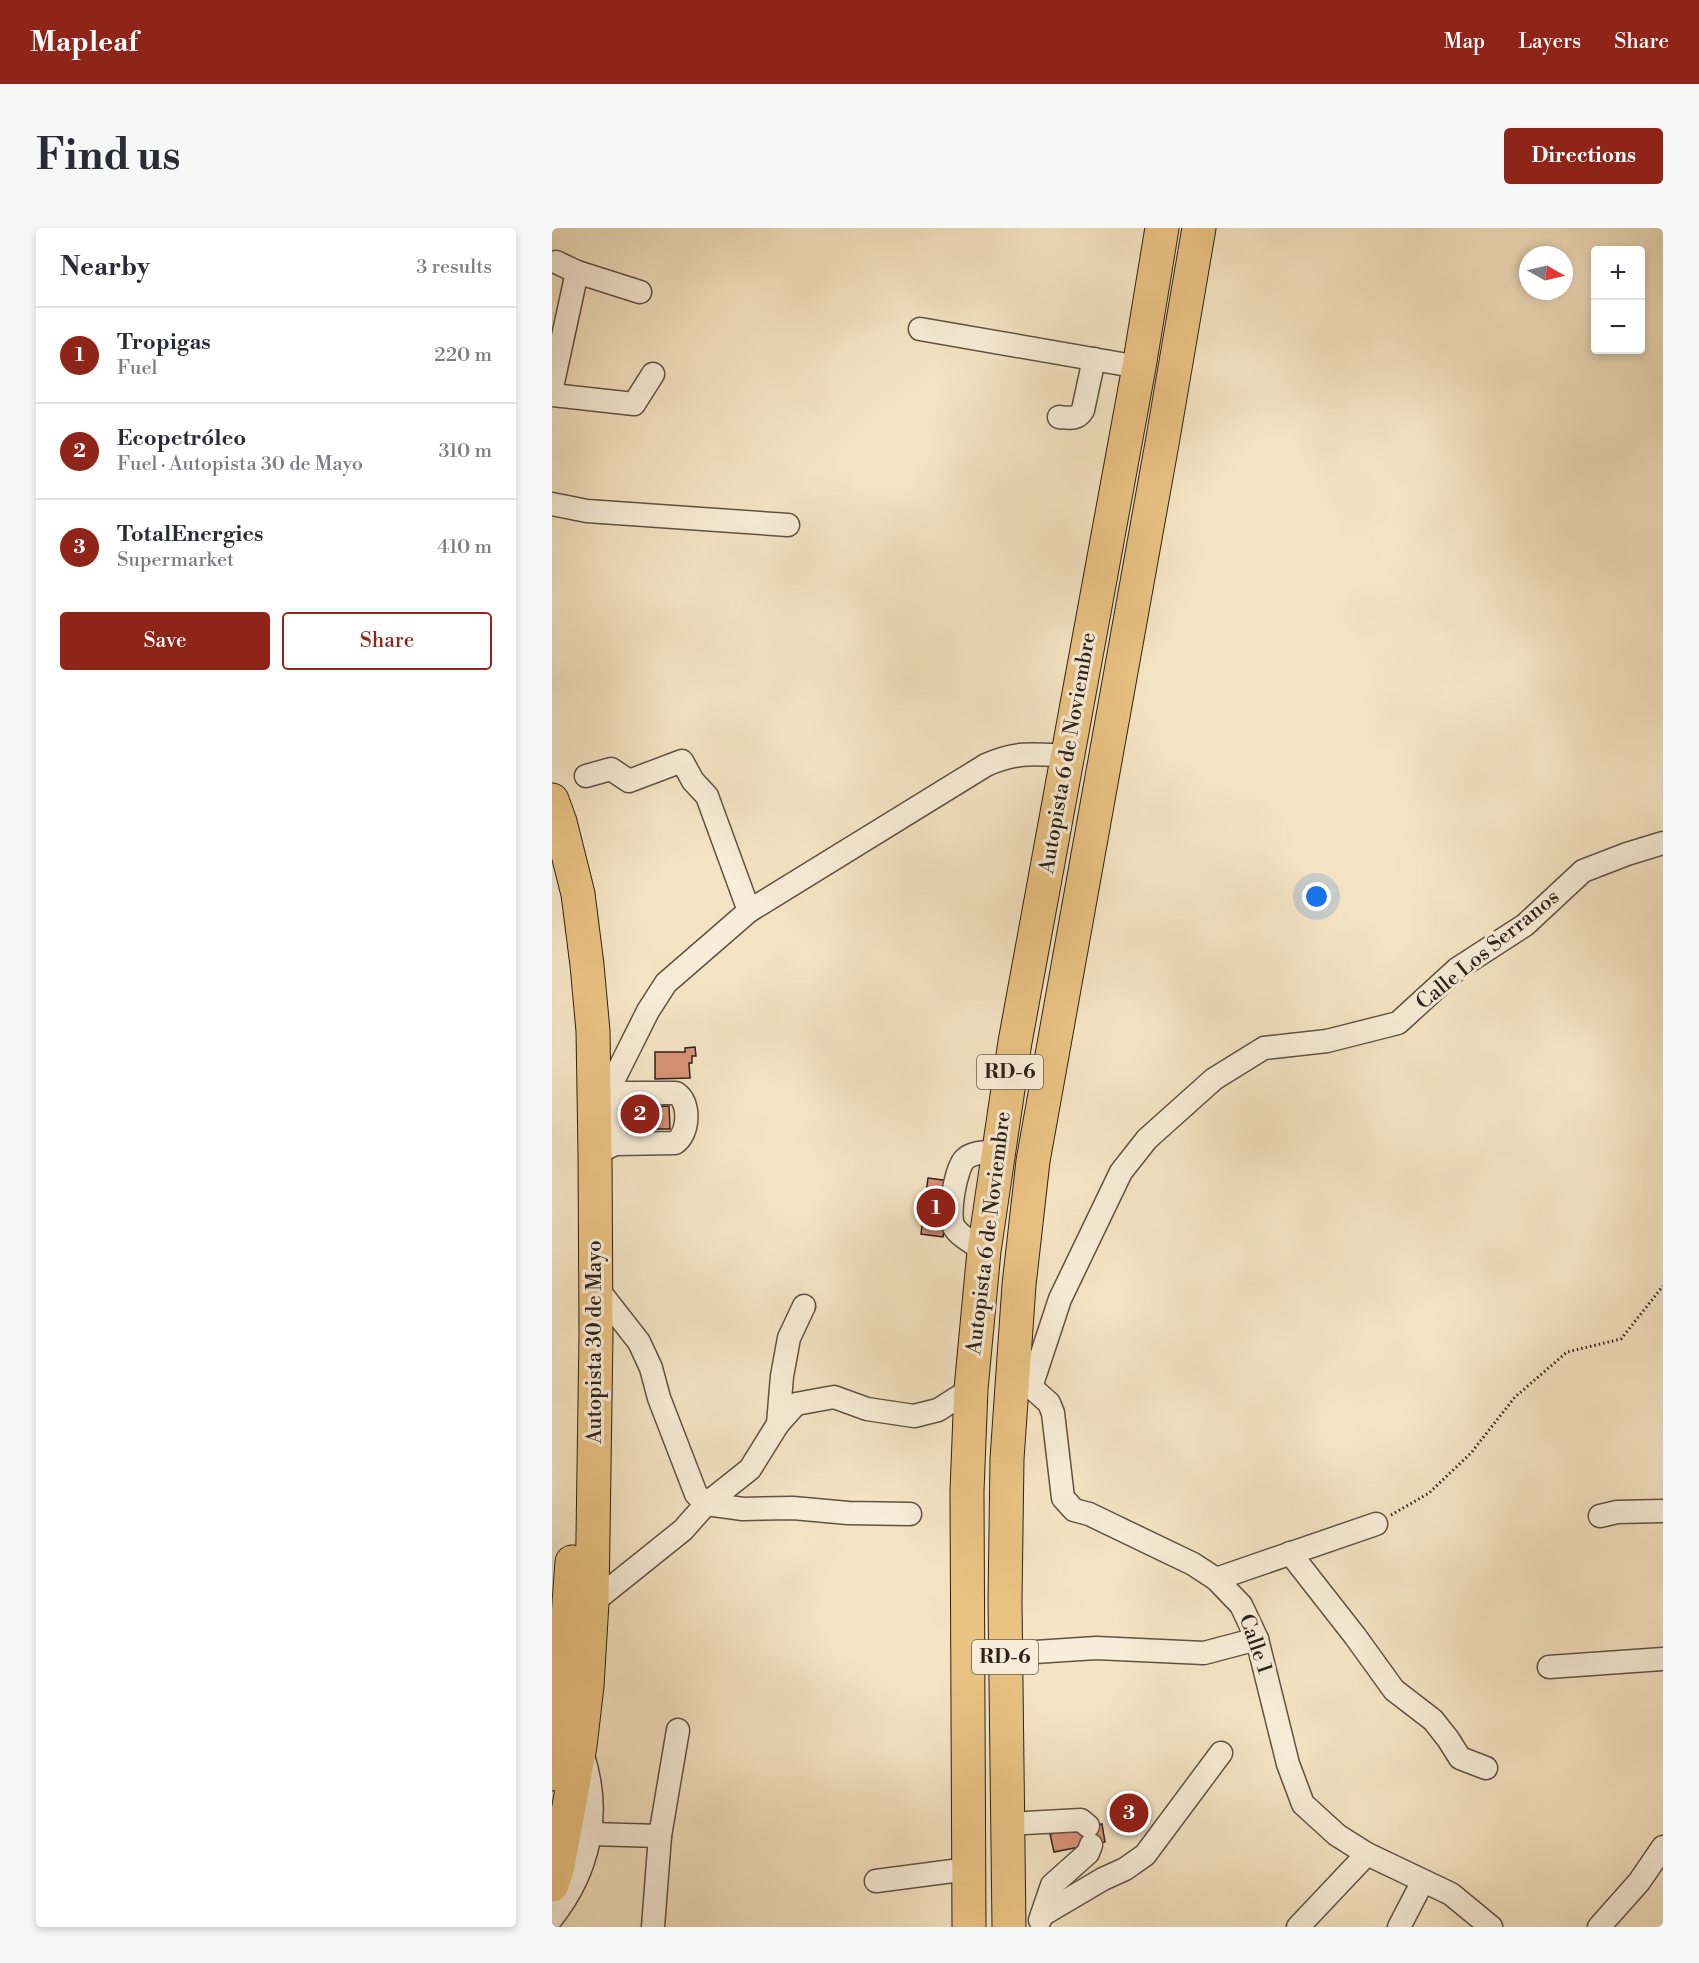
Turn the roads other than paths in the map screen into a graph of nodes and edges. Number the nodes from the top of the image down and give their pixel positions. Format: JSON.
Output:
{"nodes":[{"id":1,"x":1162,"y":228,"type":"edge"},
{"id":2,"x":1199,"y":228,"type":"edge"},
{"id":3,"x":556,"y":262,"type":"dead end"},
{"id":4,"x":577,"y":273,"type":"junction"},
{"id":5,"x":640,"y":292,"type":"dead end"},
{"id":6,"x":920,"y":329,"type":"dead end"},
{"id":7,"x":1094,"y":359,"type":"junction"},
{"id":8,"x":1139,"y":367,"type":"junction"},
{"id":9,"x":653,"y":374,"type":"dead end"},
{"id":10,"x":552,"y":387,"type":"edge"},
{"id":11,"x":552,"y":395,"type":"edge"},
{"id":12,"x":1059,"y":417,"type":"dead end"},
{"id":13,"x":552,"y":504,"type":"edge"},
{"id":14,"x":788,"y":525,"type":"dead end"},
{"id":15,"x":1067,"y":756,"type":"junction"},
{"id":16,"x":586,"y":776,"type":"dead end"},
{"id":17,"x":552,"y":800,"type":"edge"},
{"id":18,"x":1663,"y":843,"type":"edge"},
{"id":19,"x":552,"y":869,"type":"edge"},
{"id":20,"x":749,"y":911,"type":"junction"},
{"id":21,"x":605,"y":1089,"type":"junction"},
{"id":22,"x":605,"y":1149,"type":"junction"},
{"id":23,"x":596,"y":1287,"type":"junction"},
{"id":24,"x":804,"y":1306,"type":"dead end"},
{"id":25,"x":1021,"y":1387,"type":"junction"},
{"id":26,"x":971,"y":1389,"type":"junction"},
{"id":27,"x":778,"y":1424,"type":"junction"},
{"id":28,"x":706,"y":1504,"type":"junction"},
{"id":29,"x":1663,"y":1512,"type":"edge"},
{"id":30,"x":910,"y":1514,"type":"dead end"},
{"id":31,"x":1600,"y":1516,"type":"dead end"},
{"id":32,"x":1376,"y":1524,"type":"road end"},
{"id":33,"x":1290,"y":1553,"type":"junction"},
{"id":34,"x":1216,"y":1579,"type":"junction"},
{"id":35,"x":592,"y":1603,"type":"junction"},
{"id":36,"x":1257,"y":1639,"type":"junction"},
{"id":37,"x":1005,"y":1654,"type":"junction"},
{"id":38,"x":558,"y":1656,"type":"edge"},
{"id":39,"x":1663,"y":1659,"type":"edge"},
{"id":40,"x":1549,"y":1667,"type":"dead end"},
{"id":41,"x":563,"y":1731,"type":"edge"},
{"id":42,"x":678,"y":1731,"type":"dead end"},
{"id":43,"x":1221,"y":1753,"type":"dead end"},
{"id":44,"x":1486,"y":1768,"type":"dead end"},
{"id":45,"x":552,"y":1774,"type":"edge"},
{"id":46,"x":1007,"y":1824,"type":"junction"},
{"id":47,"x":591,"y":1834,"type":"junction"},
{"id":48,"x":660,"y":1836,"type":"junction"},
{"id":49,"x":1663,"y":1847,"type":"edge"},
{"id":50,"x":1367,"y":1854,"type":"junction"},
{"id":51,"x":968,"y":1869,"type":"junction"},
{"id":52,"x":876,"y":1881,"type":"dead end"},
{"id":53,"x":1423,"y":1881,"type":"junction"},
{"id":54,"x":552,"y":1885,"type":"edge"},
{"id":55,"x":552,"y":1918,"type":"edge"},
{"id":56,"x":1039,"y":1921,"type":"edge"},
{"id":57,"x":653,"y":1927,"type":"edge"},
{"id":58,"x":969,"y":1927,"type":"edge"},
{"id":59,"x":1009,"y":1927,"type":"edge"},
{"id":60,"x":1298,"y":1927,"type":"edge"},
{"id":61,"x":1399,"y":1927,"type":"edge"},
{"id":62,"x":1491,"y":1927,"type":"edge"},
{"id":63,"x":1599,"y":1927,"type":"edge"}],
"edges":[{"from":1,"to":8,"type":"highway","name":"Autopista 6 de Noviembre","number":"RD-6"},
{"from":2,"to":25,"type":"highway","name":"Autopista 6 de Noviembre","number":"RD-6"},
{"from":3,"to":4,"type":"street"},
{"from":4,"to":5,"type":"street"},
{"from":4,"to":10,"type":"street"},
{"from":6,"to":7,"type":"street"},
{"from":7,"to":8,"type":"street"},
{"from":7,"to":12,"type":"street"},
{"from":8,"to":15,"type":"highway","name":"Autopista 6 de Noviembre","number":"RD-6"},
{"from":9,"to":11,"type":"street"},
{"from":13,"to":14,"type":"street"},
{"from":15,"to":20,"type":"street"},
{"from":15,"to":26,"type":"highway","name":"Autopista 6 de Noviembre","number":"RD-6"},
{"from":16,"to":20,"type":"street"},
{"from":17,"to":21,"type":"highway","name":"Autopista 30 de Mayo"},
{"from":18,"to":25,"type":"street","name":"Calle Los Serranos"},
{"from":19,"to":38,"type":"highway","name":"Autopista 30 de Mayo"},
{"from":20,"to":21,"type":"street"},
{"from":21,"to":22,"type":"highway","name":"Autopista 30 de Mayo"},
{"from":21,"to":22,"type":"street"},
{"from":22,"to":23,"type":"highway","name":"Autopista 30 de Mayo"},
{"from":23,"to":28,"type":"street"},
{"from":23,"to":35,"type":"highway","name":"Autopista 30 de Mayo"},
{"from":24,"to":27,"type":"street"},
{"from":25,"to":34,"type":"street","name":"Calle 1"},
{"from":25,"to":37,"type":"highway","name":"Autopista 6 de Noviembre","number":"RD-6"},
{"from":26,"to":27,"type":"street"},
{"from":26,"to":51,"type":"highway","name":"Autopista 6 de Noviembre","number":"RD-6"},
{"from":27,"to":28,"type":"street"},
{"from":28,"to":30,"type":"street"},
{"from":28,"to":35,"type":"street"},
{"from":29,"to":31,"type":"street"},
{"from":32,"to":33,"type":"street"},
{"from":33,"to":34,"type":"street"},
{"from":33,"to":44,"type":"street"},
{"from":34,"to":36,"type":"street","name":"Calle 1"},
{"from":35,"to":41,"type":"highway","name":"Autopista 30 de Mayo"},
{"from":36,"to":37,"type":"street"},
{"from":36,"to":50,"type":"street","name":"Calle 1"},
{"from":37,"to":46,"type":"highway","name":"Autopista 6 de Noviembre","number":"RD-6"},
{"from":38,"to":41,"type":"highway","name":"Autopista 30 de Mayo"},
{"from":39,"to":40,"type":"street"},
{"from":41,"to":45,"type":"highway","name":"Autopista 30 de Mayo"},
{"from":41,"to":47,"type":"street"},
{"from":41,"to":54,"type":"highway","name":"Autopista 30 de Mayo"},
{"from":42,"to":48,"type":"street"},
{"from":43,"to":56,"type":"street"},
{"from":46,"to":56,"type":"street"},
{"from":46,"to":59,"type":"highway","name":"Autopista 6 de Noviembre","number":"RD-6"},
{"from":47,"to":48,"type":"street"},
{"from":47,"to":55,"type":"street"},
{"from":48,"to":57,"type":"street"},
{"from":49,"to":63,"type":"street"},
{"from":50,"to":53,"type":"street","name":"Calle 1"},
{"from":50,"to":60,"type":"street"},
{"from":51,"to":52,"type":"street"},
{"from":51,"to":58,"type":"highway","name":"Autopista 6 de Noviembre","number":"RD-6"},
{"from":53,"to":61,"type":"street"},
{"from":53,"to":62,"type":"street","name":"Calle 1"}]}
